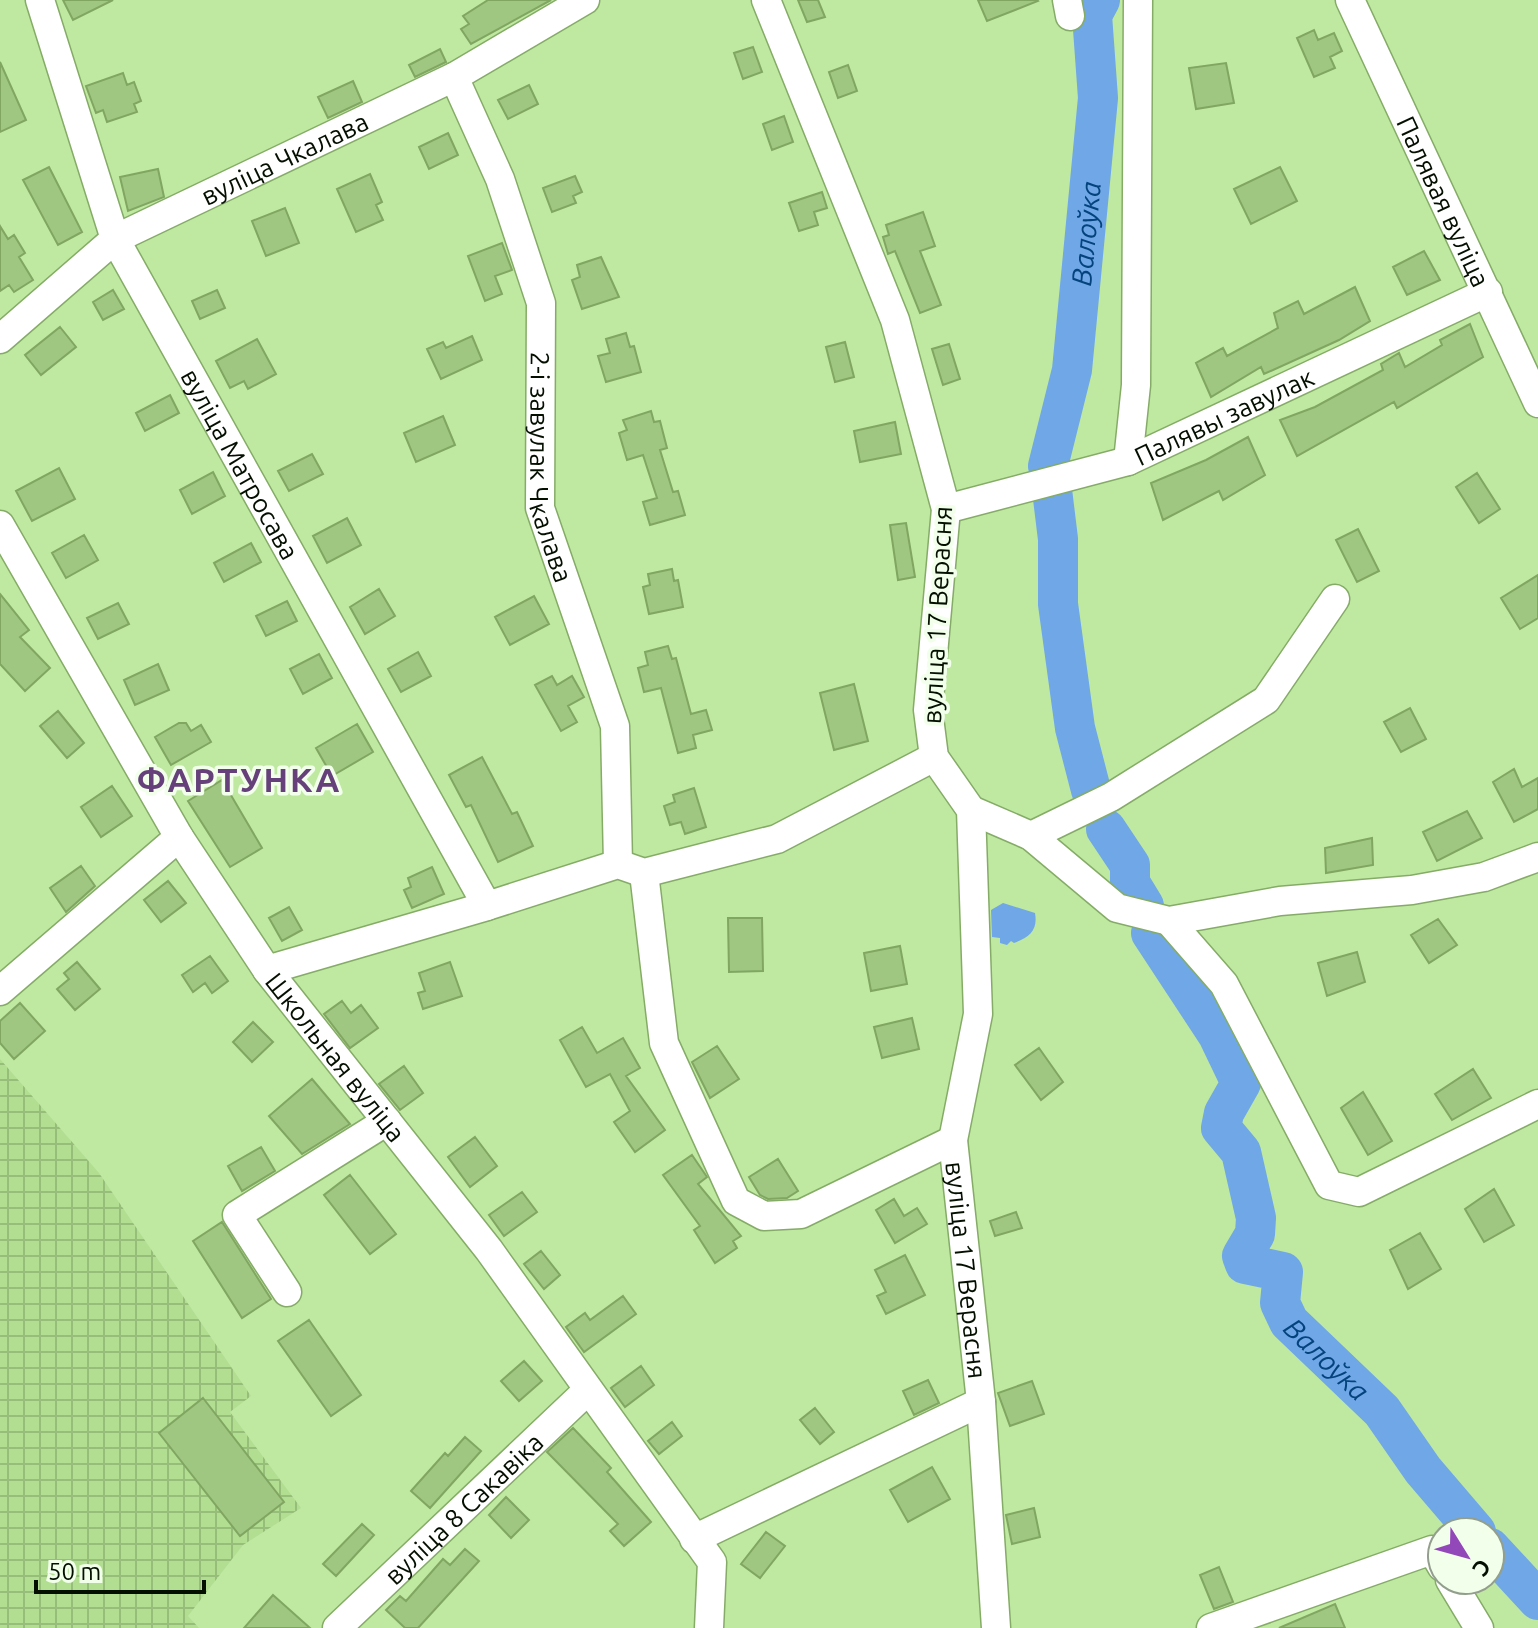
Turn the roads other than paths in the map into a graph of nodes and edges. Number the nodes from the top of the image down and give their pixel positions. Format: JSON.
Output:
{"nodes":[{"id":1,"x":40,"y":0,"type":"edge"},
{"id":2,"x":585,"y":0,"type":"edge"},
{"id":3,"x":766,"y":0,"type":"edge"},
{"id":4,"x":1138,"y":0,"type":"edge"},
{"id":5,"x":1350,"y":0,"type":"edge"},
{"id":6,"x":454,"y":77,"type":"junction"},
{"id":7,"x":115,"y":239,"type":"junction"},
{"id":8,"x":1488,"y":292,"type":"junction"},
{"id":9,"x":0,"y":339,"type":"edge"},
{"id":10,"x":1538,"y":403,"type":"edge"},
{"id":11,"x":1128,"y":461,"type":"junction"},
{"id":12,"x":946,"y":509,"type":"junction"},
{"id":13,"x":0,"y":525,"type":"edge"},
{"id":14,"x":1335,"y":599,"type":"dead end"},
{"id":15,"x":934,"y":757,"type":"junction"},
{"id":16,"x":971,"y":810,"type":"junction"},
{"id":17,"x":1031,"y":836,"type":"junction"},
{"id":18,"x":179,"y":837,"type":"junction"},
{"id":19,"x":1538,"y":857,"type":"edge"},
{"id":20,"x":618,"y":864,"type":"junction"},
{"id":21,"x":644,"y":873,"type":"junction"},
{"id":22,"x":487,"y":906,"type":"junction"},
{"id":23,"x":1169,"y":921,"type":"junction"},
{"id":24,"x":267,"y":970,"type":"junction"},
{"id":25,"x":0,"y":991,"type":"edge"},
{"id":26,"x":1538,"y":1104,"type":"edge"},
{"id":27,"x":387,"y":1121,"type":"junction"},
{"id":28,"x":953,"y":1140,"type":"junction"},
{"id":29,"x":287,"y":1292,"type":"dead end"},
{"id":30,"x":588,"y":1390,"type":"junction"},
{"id":31,"x":981,"y":1402,"type":"junction"},
{"id":32,"x":694,"y":1539,"type":"junction"},
{"id":33,"x":1426,"y":1561,"type":"edge"},
{"id":34,"x":1460,"y":1596,"type":"edge"},
{"id":35,"x":337,"y":1628,"type":"edge"},
{"id":36,"x":709,"y":1628,"type":"edge"},
{"id":37,"x":996,"y":1628,"type":"edge"},
{"id":38,"x":1211,"y":1628,"type":"edge"},
{"id":39,"x":1479,"y":1628,"type":"edge"}],
"edges":[{"from":1,"to":7,"type":"street","name":"вуліца Матросава"},
{"from":2,"to":6,"type":"street","name":"вуліца Чкалава"},
{"from":3,"to":12,"type":"street","name":"вуліца 17 Верасня"},
{"from":4,"to":11,"type":"street"},
{"from":5,"to":8,"type":"street","name":"Палявая вуліца"},
{"from":6,"to":7,"type":"street","name":"вуліца Чкалава"},
{"from":6,"to":20,"type":"street","name":"2-і завулак Чкалава"},
{"from":7,"to":9,"type":"street","name":"вуліца Чкалава"},
{"from":7,"to":22,"type":"street","name":"вуліца Матросава"},
{"from":8,"to":10,"type":"street","name":"Палявая вуліца"},
{"from":8,"to":11,"type":"street","name":"Палявы завулак"},
{"from":11,"to":12,"type":"street","name":"Палявы завулак"},
{"from":12,"to":15,"type":"street","name":"вуліца 17 Верасня"},
{"from":13,"to":18,"type":"street","name":"Школьная вуліца"},
{"from":14,"to":17,"type":"street"},
{"from":15,"to":16,"type":"street","name":"вуліца 17 Верасня"},
{"from":15,"to":21,"type":"street"},
{"from":16,"to":17,"type":"street"},
{"from":16,"to":28,"type":"street","name":"вуліца 17 Верасня"},
{"from":17,"to":23,"type":"street"},
{"from":18,"to":24,"type":"street","name":"Школьная вуліца"},
{"from":18,"to":25,"type":"street"},
{"from":19,"to":23,"type":"street"},
{"from":20,"to":21,"type":"street"},
{"from":20,"to":22,"type":"street"},
{"from":21,"to":28,"type":"street"},
{"from":22,"to":24,"type":"street"},
{"from":23,"to":26,"type":"street"},
{"from":24,"to":27,"type":"street","name":"Школьная вуліца"},
{"from":27,"to":29,"type":"street"},
{"from":27,"to":30,"type":"street","name":"Школьная вуліца"},
{"from":28,"to":31,"type":"street","name":"вуліца 17 Верасня"},
{"from":30,"to":32,"type":"street","name":"Школьная вуліца"},
{"from":30,"to":35,"type":"street","name":"вуліца 8 Сакавіка"},
{"from":31,"to":32,"type":"street"},
{"from":31,"to":37,"type":"street","name":"вуліца 17 Верасня"},
{"from":32,"to":36,"type":"street","name":"Школьная вуліца"},
{"from":33,"to":38,"type":"street"},
{"from":34,"to":39,"type":"street"}]}
